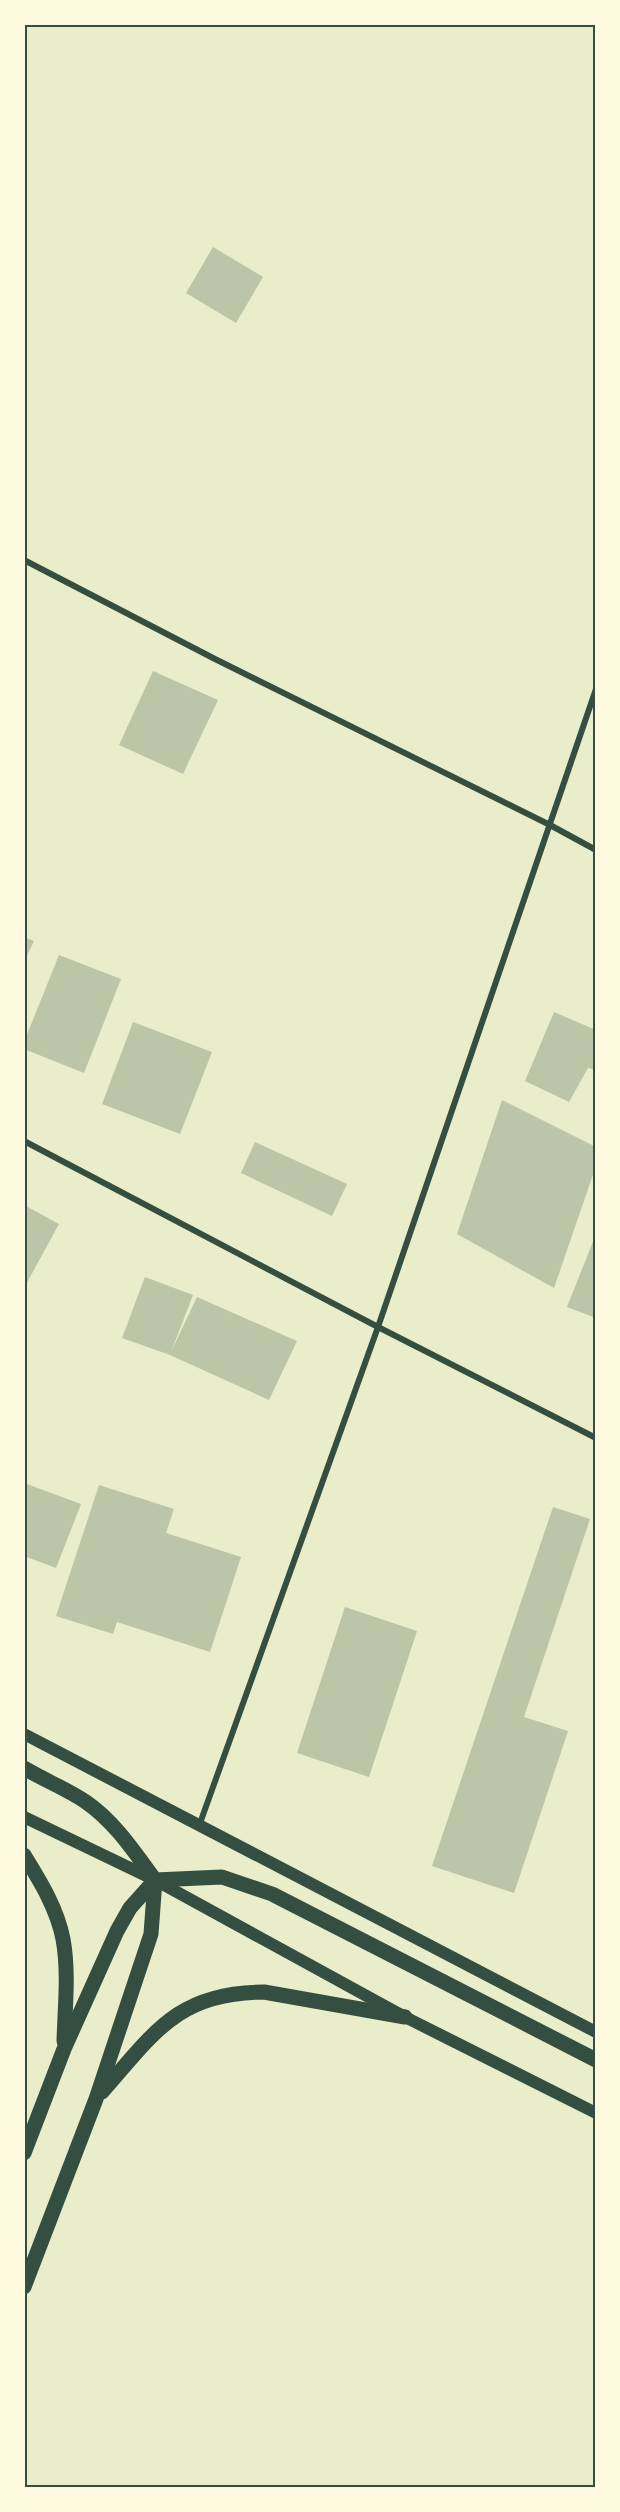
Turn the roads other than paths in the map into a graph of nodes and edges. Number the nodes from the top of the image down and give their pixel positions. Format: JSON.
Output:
{"nodes":[{"id":1,"x":24,"y":560,"type":"edge"},
{"id":2,"x":596,"y":689,"type":"edge"},
{"id":3,"x":550,"y":825,"type":"junction"},
{"id":4,"x":596,"y":850,"type":"edge"},
{"id":5,"x":24,"y":1141,"type":"edge"},
{"id":6,"x":378,"y":1327,"type":"junction"},
{"id":7,"x":596,"y":1438,"type":"edge"},
{"id":8,"x":24,"y":1734,"type":"edge"},
{"id":9,"x":24,"y":1768,"type":"edge"},
{"id":10,"x":24,"y":1817,"type":"edge"},
{"id":11,"x":199,"y":1826,"type":"junction"},
{"id":12,"x":24,"y":1855,"type":"edge"},
{"id":13,"x":155,"y":1881,"type":"junction"},
{"id":14,"x":405,"y":2017,"type":"junction"},
{"id":15,"x":596,"y":2032,"type":"edge"},
{"id":16,"x":64,"y":2049,"type":"junction"},
{"id":17,"x":596,"y":2060,"type":"edge"},
{"id":18,"x":96,"y":2099,"type":"junction"},
{"id":19,"x":596,"y":2113,"type":"edge"},
{"id":20,"x":24,"y":2153,"type":"edge"},
{"id":21,"x":24,"y":2287,"type":"edge"}],
"edges":[{"from":1,"to":3,"type":"street"},
{"from":2,"to":3,"type":"street"},
{"from":3,"to":4,"type":"street"},
{"from":3,"to":6,"type":"street"},
{"from":5,"to":6,"type":"street"},
{"from":6,"to":7,"type":"street"},
{"from":6,"to":11,"type":"street"},
{"from":8,"to":11,"type":"main road"},
{"from":9,"to":13,"type":"main road"},
{"from":10,"to":13,"type":"main road"},
{"from":11,"to":15,"type":"main road"},
{"from":12,"to":16,"type":"main road"},
{"from":13,"to":14,"type":"main road"},
{"from":13,"to":16,"type":"main road"},
{"from":13,"to":17,"type":"main road"},
{"from":13,"to":18,"type":"main road"},
{"from":14,"to":18,"type":"main road"},
{"from":14,"to":19,"type":"main road"},
{"from":16,"to":20,"type":"main road"},
{"from":18,"to":21,"type":"main road"}]}
